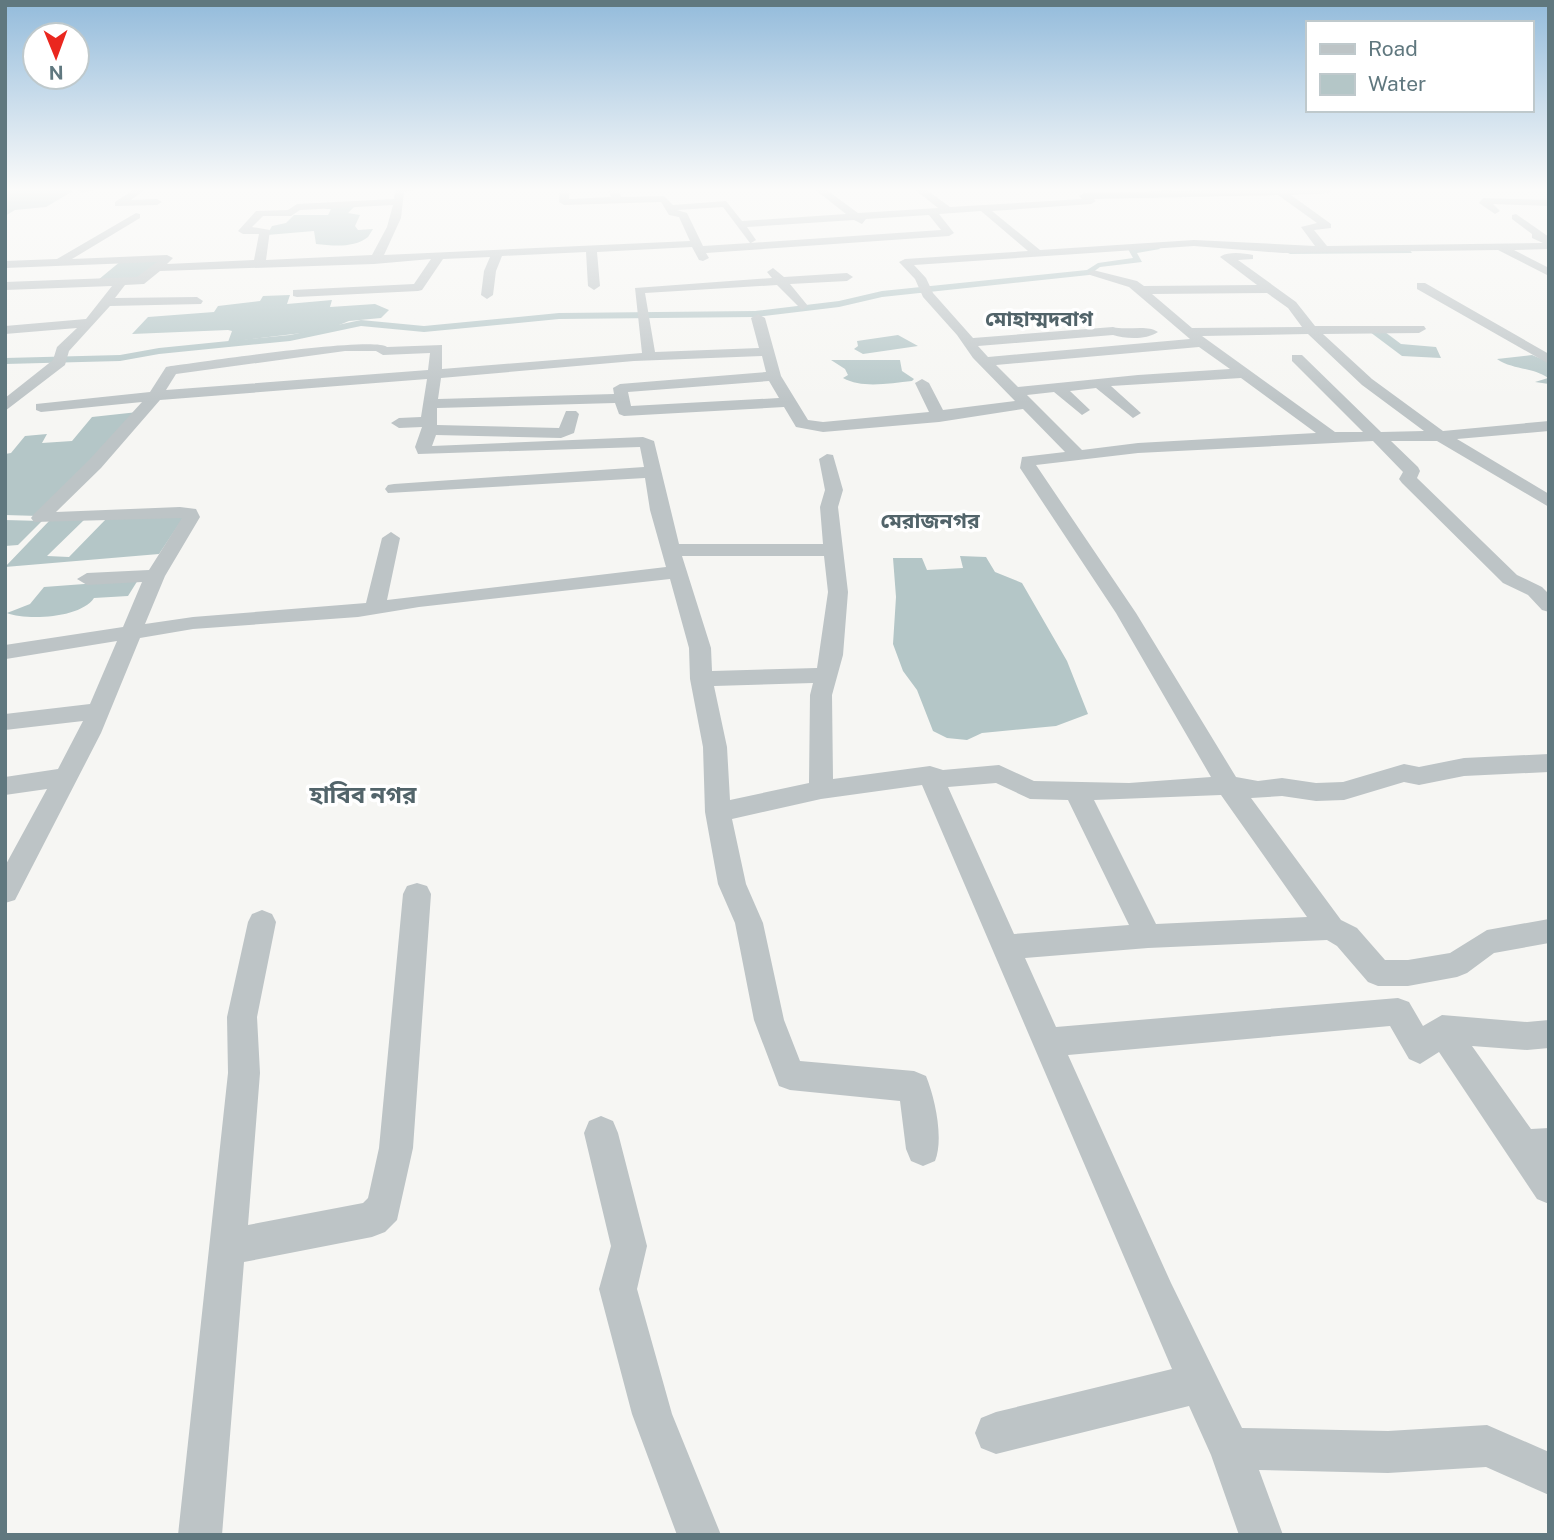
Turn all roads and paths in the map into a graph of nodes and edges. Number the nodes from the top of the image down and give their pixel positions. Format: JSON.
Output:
{"nodes":[{"id":1,"x":64,"y":260,"type":"edge"},
{"id":2,"x":118,"y":260,"type":"edge"},
{"id":3,"x":165,"y":260,"type":"edge"},
{"id":4,"x":261,"y":260,"type":"edge"},
{"id":5,"x":392,"y":260,"type":"edge"},
{"id":6,"x":436,"y":260,"type":"edge"},
{"id":7,"x":495,"y":260,"type":"edge"},
{"id":8,"x":592,"y":260,"type":"edge"},
{"id":9,"x":702,"y":260,"type":"edge"},
{"id":10,"x":766,"y":260,"type":"edge"},
{"id":11,"x":903,"y":260,"type":"edge"},
{"id":12,"x":946,"y":260,"type":"edge"},
{"id":13,"x":1230,"y":260,"type":"edge"},
{"id":14,"x":1524,"y":260,"type":"edge"},
{"id":15,"x":88,"y":261,"type":"junction"},
{"id":16,"x":374,"y":261,"type":"joint"},
{"id":17,"x":905,"y":262,"type":"junction"},
{"id":18,"x":59,"y":263,"type":"junction"},
{"id":19,"x":5,"y":265,"type":"edge"},
{"id":20,"x":259,"y":265,"type":"junction"},
{"id":21,"x":157,"y":268,"type":"junction"},
{"id":22,"x":839,"y":268,"type":"dead end"},
{"id":23,"x":311,"y":272,"type":"junction"},
{"id":24,"x":1549,"y":273,"type":"edge"},
{"id":25,"x":427,"y":274,"type":"junction"},
{"id":26,"x":1093,"y":274,"type":"dead end"},
{"id":27,"x":782,"y":281,"type":"junction"},
{"id":28,"x":121,"y":282,"type":"junction"},
{"id":29,"x":60,"y":284,"type":"junction"},
{"id":30,"x":713,"y":284,"type":"junction"},
{"id":31,"x":5,"y":286,"type":"edge"},
{"id":32,"x":594,"y":286,"type":"dead end"},
{"id":33,"x":1421,"y":286,"type":"dead end"},
{"id":34,"x":1272,"y":289,"type":"junction"},
{"id":35,"x":1141,"y":290,"type":"junction"},
{"id":36,"x":297,"y":293,"type":"dead end"},
{"id":37,"x":487,"y":295,"type":"dead end"},
{"id":38,"x":197,"y":301,"type":"dead end"},
{"id":39,"x":103,"y":302,"type":"junction"},
{"id":40,"x":802,"y":306,"type":"dead end"},
{"id":41,"x":1241,"y":314,"type":"dead end"},
{"id":42,"x":758,"y":318,"type":"dead end"},
{"id":43,"x":90,"y":323,"type":"junction"},
{"id":44,"x":1419,"y":329,"type":"dead end"},
{"id":45,"x":5,"y":330,"type":"edge"},
{"id":46,"x":1189,"y":331,"type":"junction"},
{"id":47,"x":1259,"y":331,"type":"junction"},
{"id":48,"x":1312,"y":331,"type":"junction"},
{"id":49,"x":971,"y":342,"type":"junction"},
{"id":50,"x":1204,"y":342,"type":"junction"},
{"id":51,"x":765,"y":352,"type":"junction"},
{"id":52,"x":649,"y":356,"type":"junction"},
{"id":53,"x":616,"y":358,"type":"junction"},
{"id":54,"x":1297,"y":358,"type":"dead end"},
{"id":55,"x":1549,"y":360,"type":"edge"},
{"id":56,"x":985,"y":362,"type":"junction"},
{"id":57,"x":434,"y":373,"type":"junction"},
{"id":58,"x":1244,"y":373,"type":"junction"},
{"id":59,"x":774,"y":376,"type":"junction"},
{"id":60,"x":922,"y":383,"type":"dead end"},
{"id":61,"x":1100,"y":384,"type":"junction"},
{"id":62,"x":1059,"y":389,"type":"junction"},
{"id":63,"x":1014,"y":392,"type":"junction"},
{"id":64,"x":620,"y":393,"type":"junction"},
{"id":65,"x":156,"y":395,"type":"junction"},
{"id":66,"x":788,"y":402,"type":"junction"},
{"id":67,"x":432,"y":404,"type":"junction"},
{"id":68,"x":1026,"y":404,"type":"junction"},
{"id":69,"x":5,"y":406,"type":"edge"},
{"id":70,"x":41,"y":407,"type":"dead end"},
{"id":71,"x":1083,"y":410,"type":"dead end"},
{"id":72,"x":1133,"y":413,"type":"dead end"},
{"id":73,"x":571,"y":414,"type":"dead end"},
{"id":74,"x":939,"y":417,"type":"junction"},
{"id":75,"x":399,"y":423,"type":"dead end"},
{"id":76,"x":428,"y":426,"type":"junction"},
{"id":77,"x":1549,"y":426,"type":"edge"},
{"id":78,"x":1378,"y":436,"type":"junction"},
{"id":79,"x":1440,"y":436,"type":"junction"},
{"id":80,"x":1331,"y":437,"type":"junction"},
{"id":81,"x":1078,"y":455,"type":"junction"},
{"id":82,"x":827,"y":460,"type":"dead end"},
{"id":83,"x":652,"y":472,"type":"junction"},
{"id":84,"x":1549,"y":502,"type":"edge"},
{"id":85,"x":398,"y":507,"type":"dead end"},
{"id":86,"x":391,"y":538,"type":"dead end"},
{"id":87,"x":670,"y":550,"type":"junction"},
{"id":88,"x":833,"y":550,"type":"junction"},
{"id":89,"x":676,"y":572,"type":"junction"},
{"id":90,"x":155,"y":576,"type":"junction"},
{"id":91,"x":87,"y":579,"type":"dead end"},
{"id":92,"x":1542,"y":590,"type":"edge"},
{"id":93,"x":376,"y":606,"type":"junction"},
{"id":94,"x":1549,"y":606,"type":"edge"},
{"id":95,"x":130,"y":634,"type":"junction"},
{"id":96,"x":6,"y":652,"type":"edge"},
{"id":97,"x":827,"y":675,"type":"junction"},
{"id":98,"x":701,"y":679,"type":"junction"},
{"id":99,"x":98,"y":711,"type":"junction"},
{"id":100,"x":5,"y":722,"type":"edge"},
{"id":101,"x":1549,"y":763,"type":"edge"},
{"id":102,"x":930,"y":775,"type":"junction"},
{"id":103,"x":64,"y":777,"type":"junction"},
{"id":104,"x":1228,"y":785,"type":"junction"},
{"id":105,"x":5,"y":786,"type":"edge"},
{"id":106,"x":821,"y":790,"type":"junction"},
{"id":107,"x":1077,"y":792,"type":"junction"},
{"id":108,"x":718,"y":812,"type":"junction"},
{"id":109,"x":5,"y":892,"type":"edge"},
{"id":110,"x":417,"y":894,"type":"dead end"},
{"id":111,"x":262,"y":922,"type":"dead end"},
{"id":112,"x":1331,"y":928,"type":"junction"},
{"id":113,"x":1549,"y":931,"type":"edge"},
{"id":114,"x":1148,"y":936,"type":"junction"},
{"id":115,"x":1005,"y":947,"type":"junction"},
{"id":116,"x":1378,"y":972,"type":"junction"},
{"id":117,"x":1398,"y":1012,"type":"junction"},
{"id":118,"x":1442,"y":1029,"type":"junction"},
{"id":119,"x":1549,"y":1034,"type":"edge"},
{"id":120,"x":1046,"y":1042,"type":"junction"},
{"id":121,"x":601,"y":1133,"type":"dead end"},
{"id":122,"x":1536,"y":1145,"type":"edge"},
{"id":123,"x":923,"y":1149,"type":"dead end"},
{"id":124,"x":1549,"y":1187,"type":"edge"},
{"id":125,"x":229,"y":1247,"type":"junction"},
{"id":126,"x":1199,"y":1383,"type":"junction"},
{"id":127,"x":996,"y":1433,"type":"dead end"},
{"id":128,"x":1230,"y":1449,"type":"junction"},
{"id":129,"x":1549,"y":1474,"type":"edge"},
{"id":130,"x":200,"y":1535,"type":"edge"},
{"id":131,"x":699,"y":1535,"type":"edge"},
{"id":132,"x":1261,"y":1535,"type":"edge"}],
"edges":[{"from":1,"to":18,"type":"street"},
{"from":2,"to":15,"type":"street"},
{"from":3,"to":21,"type":"street"},
{"from":4,"to":20,"type":"street"},
{"from":5,"to":16,"type":"street"},
{"from":6,"to":25,"type":"street"},
{"from":7,"to":37,"type":"street"},
{"from":8,"to":32,"type":"street"},
{"from":9,"to":30,"type":"street"},
{"from":10,"to":27,"type":"street"},
{"from":11,"to":17,"type":"street"},
{"from":12,"to":17,"type":"street"},
{"from":13,"to":34,"type":"street"},
{"from":14,"to":24,"type":"street"},
{"from":15,"to":18,"type":"street"},
{"from":15,"to":29,"type":"street"},
{"from":16,"to":23,"type":"street"},
{"from":17,"to":49,"type":"street"},
{"from":18,"to":19,"type":"street"},
{"from":20,"to":21,"type":"street"},
{"from":20,"to":23,"type":"street"},
{"from":21,"to":28,"type":"street"},
{"from":22,"to":27,"type":"street"},
{"from":23,"to":25,"type":"street"},
{"from":25,"to":36,"type":"street"},
{"from":26,"to":35,"type":"street"},
{"from":27,"to":30,"type":"street"},
{"from":27,"to":40,"type":"street"},
{"from":28,"to":29,"type":"street"},
{"from":28,"to":39,"type":"street"},
{"from":29,"to":31,"type":"street"},
{"from":30,"to":52,"type":"street"},
{"from":33,"to":55,"type":"street"},
{"from":34,"to":35,"type":"street"},
{"from":34,"to":48,"type":"street"},
{"from":35,"to":46,"type":"street"},
{"from":38,"to":39,"type":"street"},
{"from":39,"to":43,"type":"street"},
{"from":41,"to":47,"type":"street"},
{"from":42,"to":51,"type":"street"},
{"from":43,"to":45,"type":"street"},
{"from":43,"to":69,"type":"street"},
{"from":44,"to":48,"type":"street"},
{"from":46,"to":47,"type":"street"},
{"from":46,"to":49,"type":"street"},
{"from":46,"to":50,"type":"street"},
{"from":47,"to":48,"type":"street"},
{"from":48,"to":79,"type":"street"},
{"from":49,"to":56,"type":"street"},
{"from":50,"to":56,"type":"street"},
{"from":50,"to":58,"type":"street"},
{"from":51,"to":52,"type":"street"},
{"from":51,"to":59,"type":"street"},
{"from":52,"to":53,"type":"street"},
{"from":53,"to":57,"type":"street"},
{"from":53,"to":64,"type":"street"},
{"from":54,"to":78,"type":"street"},
{"from":56,"to":63,"type":"street"},
{"from":57,"to":65,"type":"street"},
{"from":57,"to":65,"type":"street"},
{"from":57,"to":67,"type":"street"},
{"from":58,"to":61,"type":"street"},
{"from":58,"to":80,"type":"street"},
{"from":59,"to":64,"type":"street"},
{"from":59,"to":66,"type":"street"},
{"from":60,"to":74,"type":"street"},
{"from":61,"to":62,"type":"street"},
{"from":61,"to":72,"type":"street"},
{"from":62,"to":63,"type":"street"},
{"from":62,"to":71,"type":"street"},
{"from":63,"to":68,"type":"street"},
{"from":64,"to":66,"type":"street"},
{"from":64,"to":67,"type":"street"},
{"from":65,"to":70,"type":"street"},
{"from":65,"to":90,"type":"street"},
{"from":66,"to":74,"type":"street"},
{"from":67,"to":76,"type":"street"},
{"from":68,"to":74,"type":"street"},
{"from":68,"to":81,"type":"street"},
{"from":73,"to":76,"type":"street"},
{"from":75,"to":76,"type":"street"},
{"from":76,"to":83,"type":"street"},
{"from":77,"to":79,"type":"street"},
{"from":78,"to":79,"type":"street"},
{"from":78,"to":80,"type":"street"},
{"from":78,"to":92,"type":"street"},
{"from":79,"to":84,"type":"street"},
{"from":80,"to":81,"type":"street"},
{"from":81,"to":104,"type":"street"},
{"from":82,"to":88,"type":"street"},
{"from":83,"to":85,"type":"street"},
{"from":83,"to":87,"type":"street"},
{"from":86,"to":93,"type":"street"},
{"from":87,"to":88,"type":"street"},
{"from":87,"to":89,"type":"street"},
{"from":88,"to":97,"type":"street"},
{"from":89,"to":93,"type":"street"},
{"from":89,"to":98,"type":"street"},
{"from":90,"to":91,"type":"street"},
{"from":90,"to":95,"type":"street"},
{"from":92,"to":94,"type":"street"},
{"from":93,"to":95,"type":"street"},
{"from":95,"to":96,"type":"street"},
{"from":95,"to":99,"type":"street"},
{"from":97,"to":98,"type":"street"},
{"from":97,"to":106,"type":"street"},
{"from":98,"to":108,"type":"street"},
{"from":99,"to":100,"type":"street"},
{"from":99,"to":103,"type":"street"},
{"from":101,"to":104,"type":"street"},
{"from":102,"to":106,"type":"street"},
{"from":102,"to":107,"type":"street"},
{"from":102,"to":115,"type":"street"},
{"from":103,"to":105,"type":"street"},
{"from":103,"to":109,"type":"street"},
{"from":104,"to":107,"type":"street"},
{"from":104,"to":112,"type":"street"},
{"from":106,"to":108,"type":"street"},
{"from":107,"to":114,"type":"street"},
{"from":108,"to":123,"type":"street"},
{"from":110,"to":125,"type":"street"},
{"from":111,"to":125,"type":"street"},
{"from":112,"to":114,"type":"street"},
{"from":112,"to":116,"type":"street"},
{"from":113,"to":116,"type":"street"},
{"from":114,"to":115,"type":"street"},
{"from":115,"to":120,"type":"street"},
{"from":116,"to":117,"type":"street"},
{"from":117,"to":118,"type":"street"},
{"from":117,"to":120,"type":"street"},
{"from":118,"to":119,"type":"street"},
{"from":118,"to":122,"type":"street"},
{"from":120,"to":126,"type":"street"},
{"from":121,"to":131,"type":"street"},
{"from":122,"to":124,"type":"street"},
{"from":125,"to":130,"type":"street"},
{"from":126,"to":127,"type":"street"},
{"from":126,"to":128,"type":"street"},
{"from":128,"to":129,"type":"street"},
{"from":128,"to":132,"type":"street"}]}
